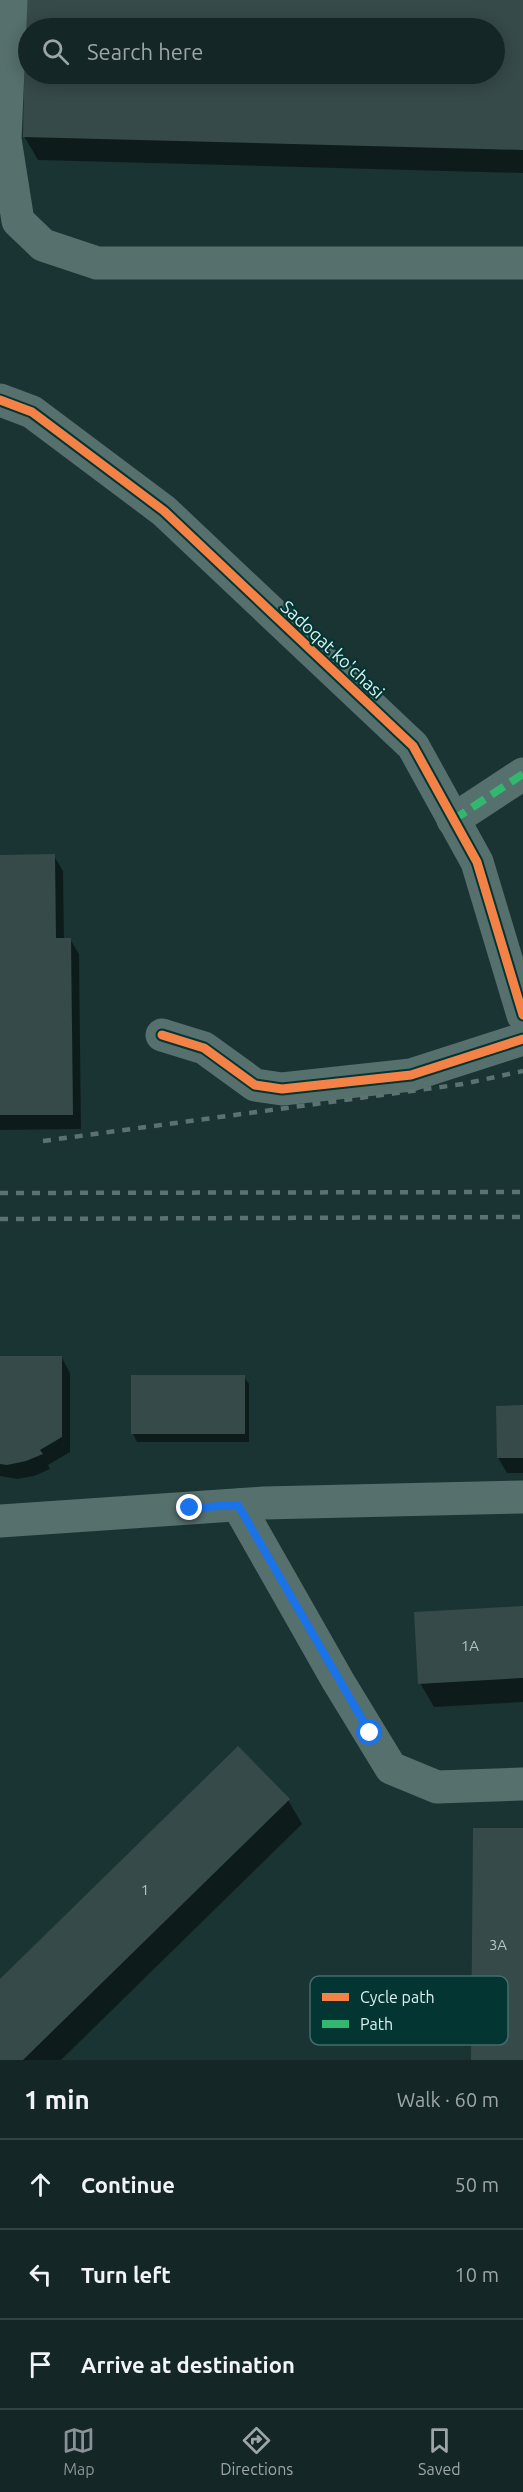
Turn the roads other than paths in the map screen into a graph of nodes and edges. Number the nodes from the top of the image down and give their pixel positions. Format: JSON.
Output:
{"nodes":[{"id":1,"x":11,"y":0,"type":"edge"},
{"id":2,"x":2,"y":139,"type":"edge"},
{"id":3,"x":523,"y":263,"type":"edge"},
{"id":4,"x":0,"y":400,"type":"edge"},
{"id":5,"x":523,"y":774,"type":"edge"},
{"id":6,"x":453,"y":820,"type":"junction"},
{"id":7,"x":523,"y":1015,"type":"edge"},
{"id":8,"x":162,"y":1035,"type":"dead end"},
{"id":9,"x":523,"y":1039,"type":"edge"},
{"id":10,"x":523,"y":1497,"type":"edge"},
{"id":11,"x":238,"y":1505,"type":"junction"},
{"id":12,"x":0,"y":1521,"type":"edge"},
{"id":13,"x":523,"y":1784,"type":"edge"}],
"edges":[{"from":1,"to":2,"type":"street"},
{"from":2,"to":3,"type":"street"},
{"from":4,"to":6,"type":"street","name":"Sadoqat ko'chasi"},
{"from":5,"to":6,"type":"street"},
{"from":6,"to":7,"type":"street","name":"Sadoqat ko'chasi"},
{"from":8,"to":9,"type":"street"},
{"from":10,"to":11,"type":"street"},
{"from":11,"to":12,"type":"street"},
{"from":11,"to":13,"type":"street"}]}
